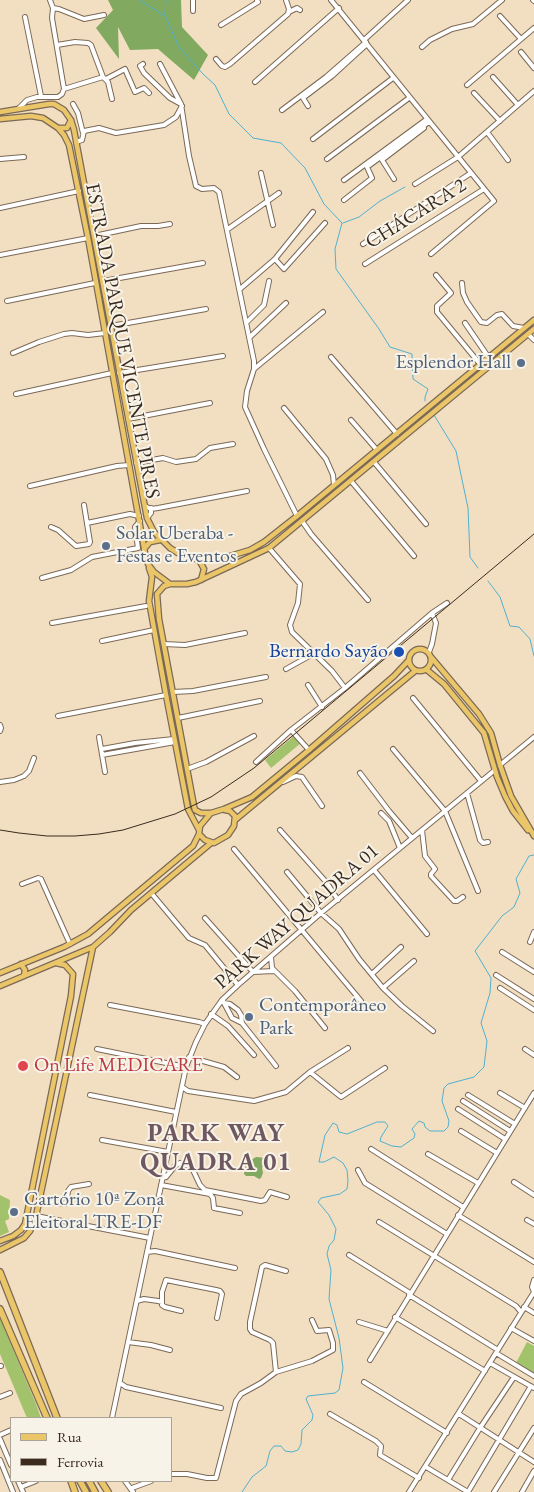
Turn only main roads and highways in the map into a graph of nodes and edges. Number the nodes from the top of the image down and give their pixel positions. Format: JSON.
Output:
{"nodes":[{"id":1,"x":39,"y":105,"type":"junction"},
{"id":2,"x":1,"y":110,"type":"edge"},
{"id":3,"x":39,"y":117,"type":"junction"},
{"id":4,"x":0,"y":119,"type":"edge"},
{"id":5,"x":71,"y":120,"type":"junction"},
{"id":6,"x":58,"y":128,"type":"junction"},
{"id":7,"x":534,"y":320,"type":"edge"},
{"id":8,"x":534,"y":329,"type":"edge"},
{"id":9,"x":384,"y":444,"type":"junction"},
{"id":10,"x":382,"y":455,"type":"junction"},
{"id":11,"x":370,"y":456,"type":"junction"},
{"id":12,"x":366,"y":468,"type":"junction"},
{"id":13,"x":160,"y":540,"type":"junction"},
{"id":14,"x":144,"y":549,"type":"junction"},
{"id":15,"x":199,"y":560,"type":"junction"},
{"id":16,"x":148,"y":564,"type":"junction"},
{"id":17,"x":201,"y":580,"type":"junction"},
{"id":18,"x":170,"y":584,"type":"junction"},
{"id":19,"x":430,"y":654,"type":"junction"},
{"id":20,"x":409,"y":660,"type":"junction"},
{"id":21,"x":427,"y":670,"type":"junction"},
{"id":22,"x":415,"y":671,"type":"junction"},
{"id":23,"x":224,"y":809,"type":"junction"},
{"id":24,"x":210,"y":813,"type":"junction"},
{"id":25,"x":235,"y":820,"type":"junction"},
{"id":26,"x":199,"y":832,"type":"junction"},
{"id":27,"x":534,"y":837,"type":"edge"},
{"id":28,"x":211,"y":843,"type":"junction"},
{"id":29,"x":104,"y":921,"type":"junction"},
{"id":30,"x":110,"y":932,"type":"junction"},
{"id":31,"x":93,"y":946,"type":"junction"},
{"id":32,"x":30,"y":960,"type":"junction"},
{"id":33,"x":56,"y":963,"type":"junction"},
{"id":34,"x":21,"y":964,"type":"junction"},
{"id":35,"x":36,"y":971,"type":"junction"},
{"id":36,"x":0,"y":973,"type":"edge"},
{"id":37,"x":24,"y":976,"type":"junction"},
{"id":38,"x":0,"y":986,"type":"edge"},
{"id":39,"x":71,"y":996,"type":"junction"},
{"id":40,"x":82,"y":997,"type":"junction"},
{"id":41,"x":60,"y":1052,"type":"junction"},
{"id":42,"x":71,"y":1052,"type":"junction"},
{"id":43,"x":57,"y":1063,"type":"junction"},
{"id":44,"x":67,"y":1066,"type":"junction"},
{"id":45,"x":37,"y":1163,"type":"junction"},
{"id":46,"x":46,"y":1164,"type":"junction"},
{"id":47,"x":35,"y":1171,"type":"junction"},
{"id":48,"x":44,"y":1175,"type":"junction"},
{"id":49,"x":13,"y":1236,"type":"junction"},
{"id":50,"x":0,"y":1241,"type":"edge"},
{"id":51,"x":16,"y":1243,"type":"junction"},
{"id":52,"x":0,"y":1250,"type":"edge"},
{"id":53,"x":0,"y":1272,"type":"edge"},
{"id":54,"x":0,"y":1309,"type":"edge"},
{"id":55,"x":46,"y":1417,"type":"edge"},
{"id":56,"x":58,"y":1417,"type":"edge"}],
"edges":[{"from":1,"to":2,"type":"main road"},
{"from":1,"to":3,"type":"main road"},
{"from":1,"to":5,"type":"main road"},
{"from":3,"to":4,"type":"main road"},
{"from":3,"to":6,"type":"main road"},
{"from":5,"to":6,"type":"main road"},
{"from":5,"to":13,"type":"main road","name":"ESTRADA PARQUE VICENTE PIRES"},
{"from":6,"to":14,"type":"main road","name":"ESTRADA PARQUE VICENTE PIRES"},
{"from":7,"to":9,"type":"main road","name":"ESTRADA PARQUE VICENTE PIRES"},
{"from":8,"to":10,"type":"main road"},
{"from":9,"to":10,"type":"main road"},
{"from":9,"to":11,"type":"main road","name":"ESTRADA PARQUE VICENTE PIRES"},
{"from":10,"to":12,"type":"main road"},
{"from":11,"to":12,"type":"main road"},
{"from":11,"to":15,"type":"main road","name":"ESTRADA PARQUE VICENTE PIRES"},
{"from":12,"to":17,"type":"main road"},
{"from":13,"to":14,"type":"main road"},
{"from":13,"to":15,"type":"main road","name":"ESTRADA PARQUE VICENTE PIRES"},
{"from":14,"to":16,"type":"main road","name":"ESTRADA PARQUE VICENTE PIRES"},
{"from":15,"to":17,"type":"main road"},
{"from":16,"to":18,"type":"main road"},
{"from":16,"to":26,"type":"main road","name":"ESTRADA PARQUE VICENTE PIRES"},
{"from":17,"to":18,"type":"main road"},
{"from":18,"to":24,"type":"main road"},
{"from":19,"to":20,"type":"main road"},
{"from":19,"to":21,"type":"main road"},
{"from":19,"to":27,"type":"main road"},
{"from":20,"to":22,"type":"main road"},
{"from":20,"to":23,"type":"main road"},
{"from":21,"to":22,"type":"main road"},
{"from":21,"to":27,"type":"main road"},
{"from":22,"to":25,"type":"main road"},
{"from":23,"to":24,"type":"main road"},
{"from":23,"to":25,"type":"main road"},
{"from":24,"to":26,"type":"main road"},
{"from":25,"to":28,"type":"main road"},
{"from":26,"to":28,"type":"main road"},
{"from":26,"to":29,"type":"main road"},
{"from":28,"to":30,"type":"main road"},
{"from":29,"to":30,"type":"main road"},
{"from":29,"to":32,"type":"main road"},
{"from":30,"to":31,"type":"main road"},
{"from":31,"to":33,"type":"main road"},
{"from":31,"to":40,"type":"main road"},
{"from":32,"to":34,"type":"main road"},
{"from":32,"to":35,"type":"main road"},
{"from":33,"to":35,"type":"main road"},
{"from":33,"to":39,"type":"main road"},
{"from":34,"to":36,"type":"main road"},
{"from":34,"to":37,"type":"main road"},
{"from":35,"to":37,"type":"main road"},
{"from":37,"to":38,"type":"main road"},
{"from":39,"to":40,"type":"main road"},
{"from":39,"to":41,"type":"main road"},
{"from":40,"to":42,"type":"main road"},
{"from":41,"to":42,"type":"main road"},
{"from":41,"to":43,"type":"main road"},
{"from":42,"to":44,"type":"main road"},
{"from":43,"to":44,"type":"main road"},
{"from":43,"to":45,"type":"main road"},
{"from":44,"to":46,"type":"main road"},
{"from":45,"to":46,"type":"main road"},
{"from":45,"to":47,"type":"main road"},
{"from":46,"to":48,"type":"main road"},
{"from":47,"to":48,"type":"main road"},
{"from":47,"to":49,"type":"main road"},
{"from":48,"to":51,"type":"main road"},
{"from":49,"to":50,"type":"main road"},
{"from":49,"to":51,"type":"main road"},
{"from":51,"to":52,"type":"main road"},
{"from":53,"to":56,"type":"highway"},
{"from":54,"to":55,"type":"highway"}]}
